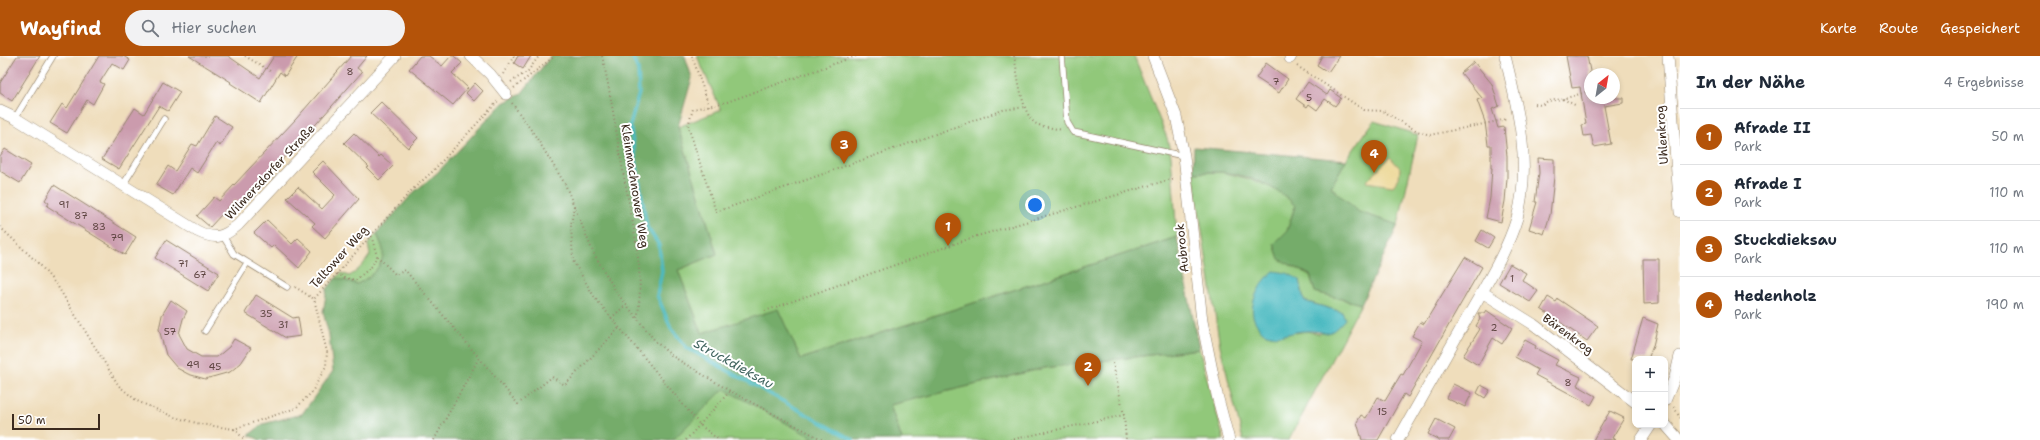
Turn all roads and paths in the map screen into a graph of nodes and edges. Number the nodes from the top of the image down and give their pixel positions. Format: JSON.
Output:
{"nodes":[{"id":1,"x":53,"y":56,"type":"edge"},
{"id":2,"x":245,"y":56,"type":"edge"},
{"id":3,"x":395,"y":56,"type":"edge"},
{"id":4,"x":471,"y":56,"type":"edge"},
{"id":5,"x":515,"y":56,"type":"edge"},
{"id":6,"x":539,"y":56,"type":"edge"},
{"id":7,"x":555,"y":56,"type":"edge"},
{"id":8,"x":602,"y":56,"type":"edge"},
{"id":9,"x":692,"y":56,"type":"edge"},
{"id":10,"x":856,"y":56,"type":"edge"},
{"id":11,"x":1014,"y":56,"type":"edge"},
{"id":12,"x":1062,"y":56,"type":"edge"},
{"id":13,"x":1153,"y":56,"type":"edge"},
{"id":14,"x":1506,"y":56,"type":"edge"},
{"id":15,"x":1668,"y":56,"type":"edge"},
{"id":16,"x":1290,"y":57,"type":"edge"},
{"id":17,"x":272,"y":72,"type":"dead end"},
{"id":18,"x":519,"y":77,"type":"dead end"},
{"id":19,"x":495,"y":80,"type":"junction"},
{"id":20,"x":1584,"y":93,"type":"edge"},
{"id":21,"x":506,"y":94,"type":"junction"},
{"id":22,"x":1563,"y":99,"type":"junction"},
{"id":23,"x":1535,"y":104,"type":"dead end"},
{"id":24,"x":709,"y":106,"type":"junction"},
{"id":25,"x":1577,"y":106,"type":"dead end"},
{"id":26,"x":1025,"y":107,"type":"junction"},
{"id":27,"x":0,"y":111,"type":"edge"},
{"id":28,"x":1519,"y":116,"type":"junction"},
{"id":29,"x":15,"y":118,"type":"junction"},
{"id":30,"x":164,"y":119,"type":"dead end"},
{"id":31,"x":1073,"y":132,"type":"junction"},
{"id":32,"x":1184,"y":156,"type":"junction"},
{"id":33,"x":1187,"y":174,"type":"junction"},
{"id":34,"x":123,"y":185,"type":"junction"},
{"id":35,"x":574,"y":205,"type":"junction"},
{"id":36,"x":1680,"y":212,"type":"edge"},
{"id":37,"x":0,"y":227,"type":"edge"},
{"id":38,"x":371,"y":235,"type":"junction"},
{"id":39,"x":222,"y":236,"type":"junction"},
{"id":40,"x":377,"y":256,"type":"junction"},
{"id":41,"x":247,"y":263,"type":"junction"},
{"id":42,"x":336,"y":274,"type":"junction"},
{"id":43,"x":288,"y":287,"type":"joint"},
{"id":44,"x":1482,"y":292,"type":"junction"},
{"id":45,"x":314,"y":299,"type":"junction"},
{"id":46,"x":626,"y":305,"type":"junction"},
{"id":47,"x":765,"y":310,"type":"dead end"},
{"id":48,"x":610,"y":318,"type":"junction"},
{"id":49,"x":637,"y":320,"type":"junction"},
{"id":50,"x":619,"y":328,"type":"junction"},
{"id":51,"x":205,"y":331,"type":"dead end"},
{"id":52,"x":1680,"y":356,"type":"edge"},
{"id":53,"x":479,"y":358,"type":"junction"},
{"id":54,"x":1113,"y":364,"type":"dead end"},
{"id":55,"x":730,"y":391,"type":"junction"},
{"id":56,"x":1668,"y":394,"type":"edge"},
{"id":57,"x":1632,"y":400,"type":"edge"},
{"id":58,"x":1124,"y":415,"type":"junction"},
{"id":59,"x":700,"y":425,"type":"junction"},
{"id":60,"x":1668,"y":427,"type":"edge"},
{"id":61,"x":1649,"y":428,"type":"edge"},
{"id":62,"x":234,"y":429,"type":"junction"},
{"id":63,"x":1677,"y":437,"type":"edge"},
{"id":64,"x":244,"y":440,"type":"edge"},
{"id":65,"x":434,"y":440,"type":"edge"},
{"id":66,"x":686,"y":440,"type":"edge"},
{"id":67,"x":719,"y":440,"type":"edge"},
{"id":68,"x":822,"y":440,"type":"edge"},
{"id":69,"x":1010,"y":440,"type":"edge"},
{"id":70,"x":1126,"y":440,"type":"edge"},
{"id":71,"x":1229,"y":440,"type":"edge"},
{"id":72,"x":1398,"y":440,"type":"edge"},
{"id":73,"x":1641,"y":440,"type":"edge"}],
"edges":[{"from":1,"to":29,"type":"lane"},
{"from":2,"to":17,"type":"path"},
{"from":3,"to":39,"type":"street","name":"Wilmersdorfer Straße"},
{"from":4,"to":19,"type":"street"},
{"from":5,"to":19,"type":"path"},
{"from":6,"to":18,"type":"path"},
{"from":7,"to":21,"type":"path","name":"Teltower Weg"},
{"from":8,"to":49,"type":"path","name":"Kleinmachnower Weg"},
{"from":9,"to":24,"type":"path"},
{"from":10,"to":24,"type":"path"},
{"from":11,"to":26,"type":"path"},
{"from":12,"to":31,"type":"lane"},
{"from":13,"to":32,"type":"street","name":"Aubrook"},
{"from":14,"to":28,"type":"street"},
{"from":15,"to":36,"type":"street","name":"Uhlenkrog"},
{"from":16,"to":28,"type":"path"},
{"from":19,"to":21,"type":"street"},
{"from":20,"to":22,"type":"path"},
{"from":21,"to":35,"type":"path"},
{"from":21,"to":38,"type":"path","name":"Teltower Weg"},
{"from":22,"to":23,"type":"path"},
{"from":22,"to":25,"type":"path"},
{"from":24,"to":26,"type":"path"},
{"from":26,"to":31,"type":"path"},
{"from":27,"to":29,"type":"street","name":"Wilmersdorfer Straße"},
{"from":28,"to":44,"type":"street"},
{"from":29,"to":34,"type":"street","name":"Wilmersdorfer Straße"},
{"from":30,"to":34,"type":"lane"},
{"from":31,"to":32,"type":"lane"},
{"from":32,"to":33,"type":"street","name":"Aubrook"},
{"from":33,"to":47,"type":"path"},
{"from":33,"to":71,"type":"street","name":"Aubrook"},
{"from":34,"to":39,"type":"street","name":"Wilmersdorfer Straße"},
{"from":35,"to":46,"type":"path"},
{"from":35,"to":48,"type":"path"},
{"from":37,"to":62,"type":"path","name":"Teltower Weg"},
{"from":38,"to":40,"type":"path"},
{"from":38,"to":42,"type":"path","name":"Teltower Weg"},
{"from":39,"to":41,"type":"lane"},
{"from":40,"to":42,"type":"path"},
{"from":40,"to":53,"type":"path"},
{"from":41,"to":43,"type":"lane"},
{"from":41,"to":51,"type":"lane"},
{"from":42,"to":45,"type":"path","name":"Teltower Weg"},
{"from":43,"to":45,"type":"path"},
{"from":44,"to":57,"type":"street","name":"Bärenkrog"},
{"from":44,"to":72,"type":"street"},
{"from":45,"to":62,"type":"path","name":"Teltower Weg"},
{"from":46,"to":48,"type":"path"},
{"from":46,"to":49,"type":"path"},
{"from":48,"to":50,"type":"path"},
{"from":49,"to":55,"type":"path"},
{"from":50,"to":53,"type":"path"},
{"from":50,"to":59,"type":"path"},
{"from":52,"to":56,"type":"street"},
{"from":53,"to":65,"type":"path"},
{"from":54,"to":58,"type":"path"},
{"from":55,"to":59,"type":"path"},
{"from":55,"to":68,"type":"path"},
{"from":58,"to":69,"type":"path"},
{"from":58,"to":70,"type":"path"},
{"from":59,"to":66,"type":"path"},
{"from":59,"to":67,"type":"path"},
{"from":60,"to":63,"type":"street"},
{"from":61,"to":73,"type":"street"},
{"from":62,"to":64,"type":"path"}]}
